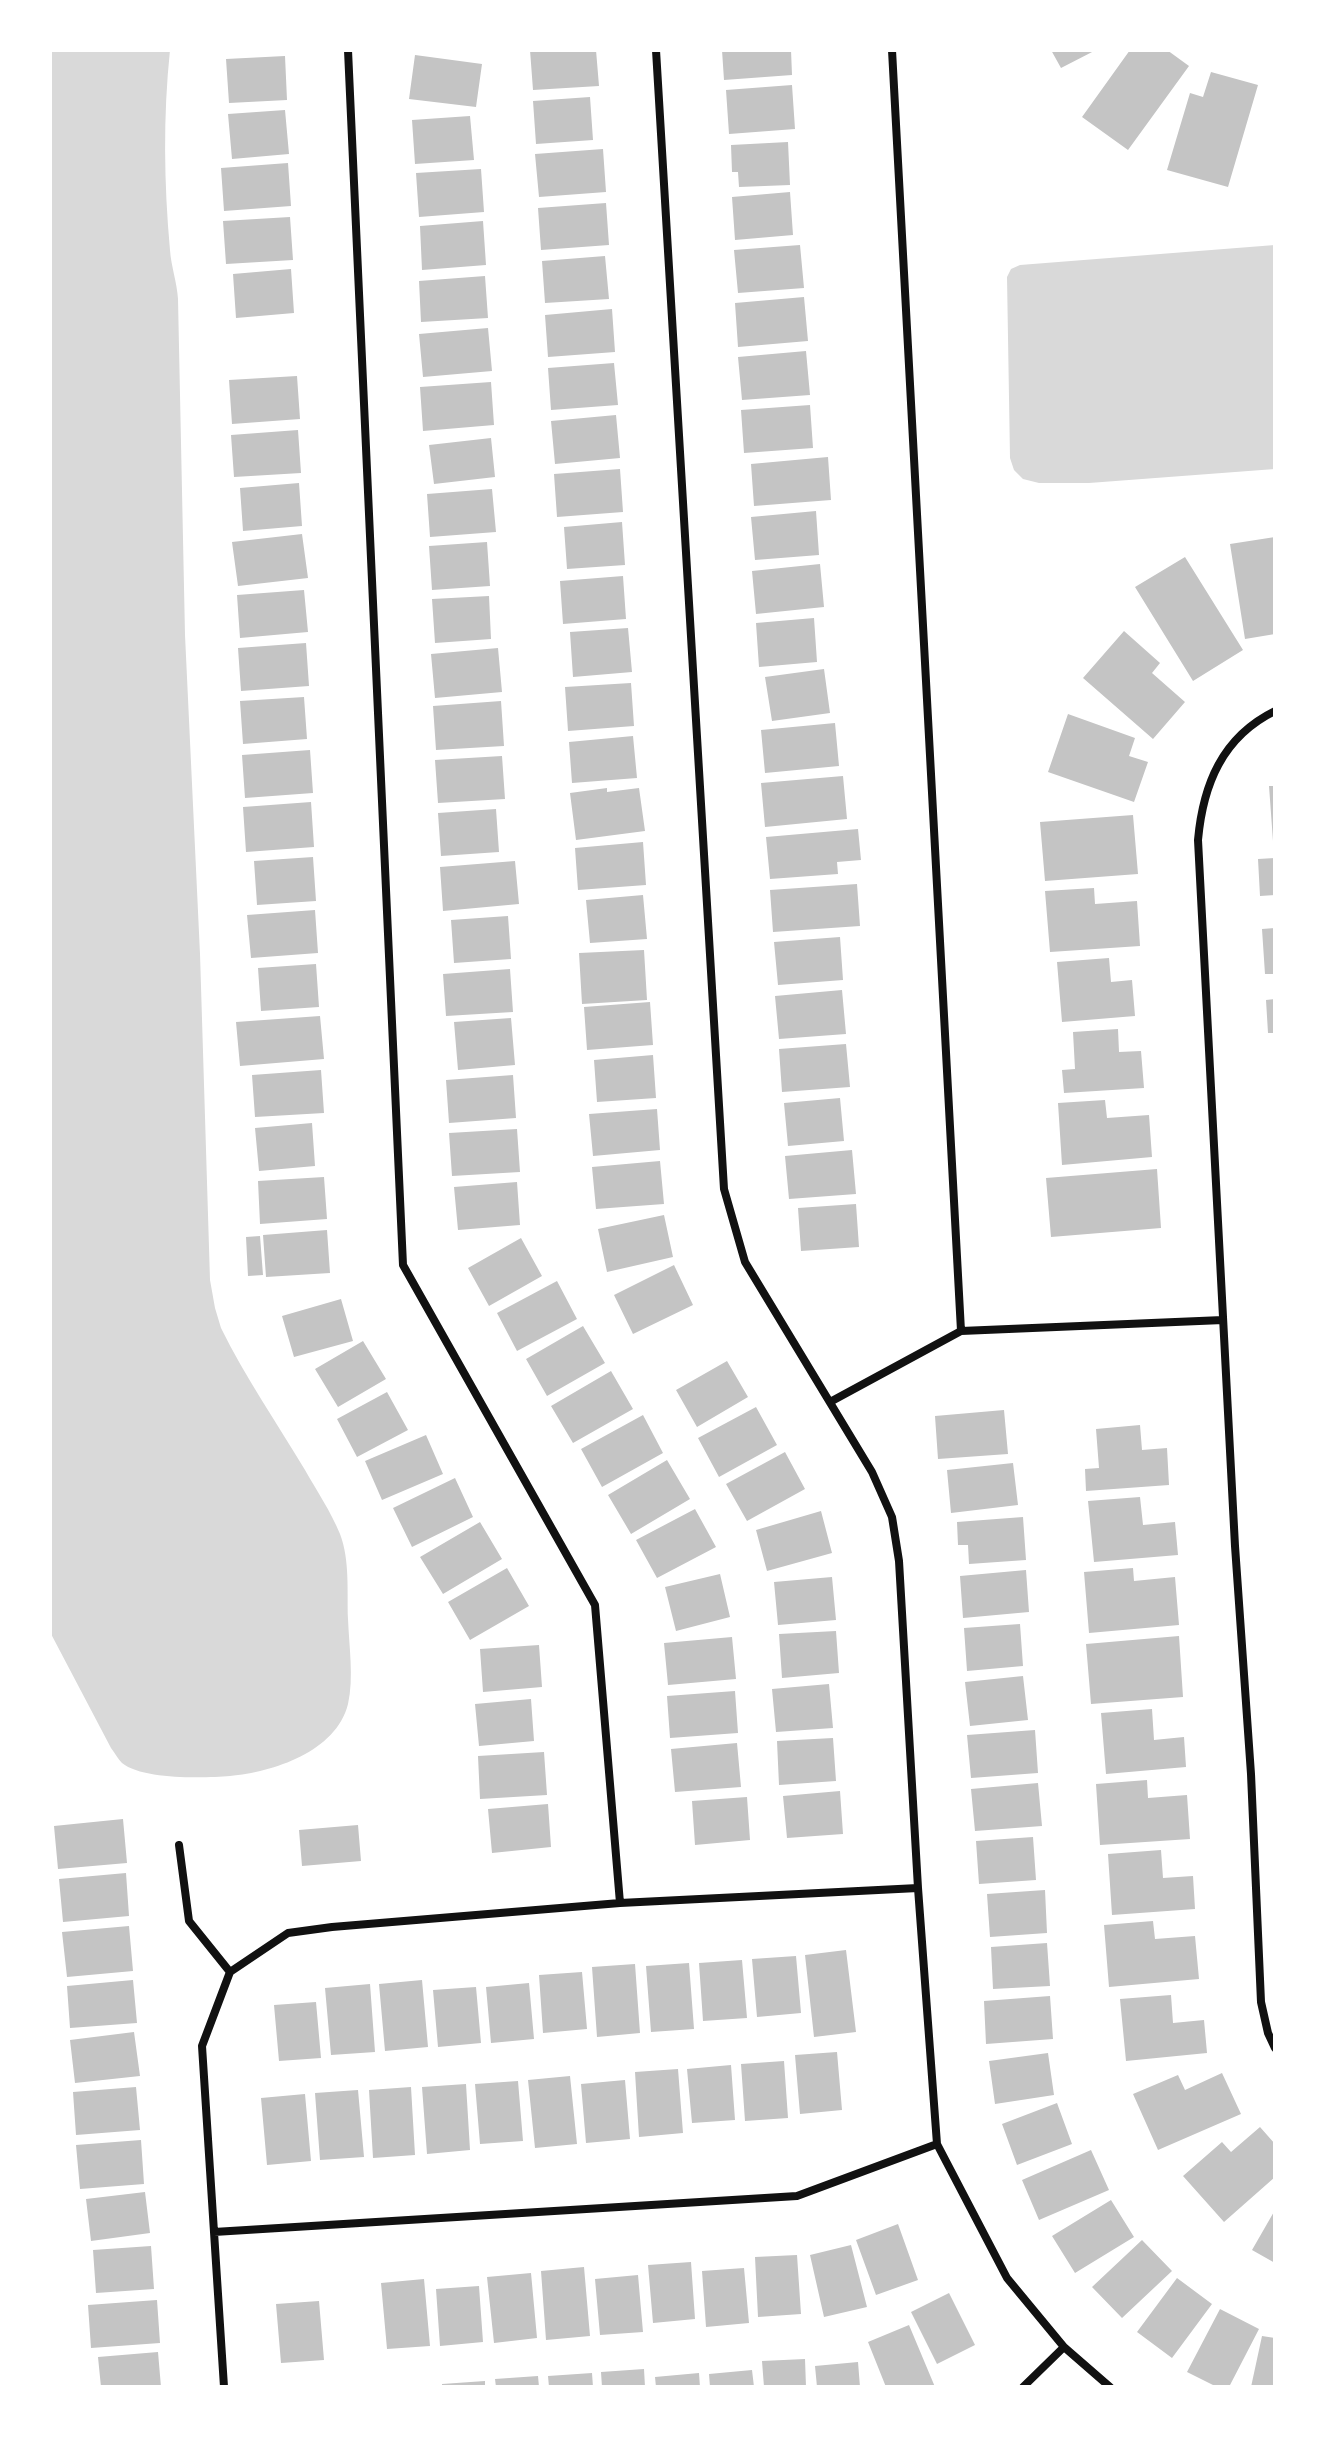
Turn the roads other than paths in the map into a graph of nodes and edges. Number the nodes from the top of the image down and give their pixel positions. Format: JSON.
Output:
{"nodes":[{"id":1,"x":348,"y":50,"type":"edge"},
{"id":2,"x":656,"y":50,"type":"edge"},
{"id":3,"x":892,"y":50,"type":"edge"},
{"id":4,"x":1275,"y":711,"type":"edge"},
{"id":5,"x":1223,"y":1320,"type":"junction"},
{"id":6,"x":961,"y":1331,"type":"junction"},
{"id":7,"x":830,"y":1402,"type":"junction"},
{"id":8,"x":179,"y":1845,"type":"dead end"},
{"id":9,"x":918,"y":1888,"type":"junction"},
{"id":10,"x":620,"y":1903,"type":"junction"},
{"id":11,"x":230,"y":1972,"type":"junction"},
{"id":12,"x":1275,"y":2048,"type":"edge"},
{"id":13,"x":937,"y":2144,"type":"junction"},
{"id":14,"x":214,"y":2232,"type":"junction"},
{"id":15,"x":1064,"y":2347,"type":"junction"},
{"id":16,"x":224,"y":2387,"type":"edge"},
{"id":17,"x":1023,"y":2387,"type":"edge"},
{"id":18,"x":1110,"y":2387,"type":"edge"}],
"edges":[{"from":1,"to":10,"type":"street"},
{"from":2,"to":7,"type":"street"},
{"from":3,"to":6,"type":"street"},
{"from":4,"to":5,"type":"street"},
{"from":5,"to":6,"type":"street"},
{"from":5,"to":12,"type":"street"},
{"from":6,"to":7,"type":"street"},
{"from":7,"to":9,"type":"street"},
{"from":8,"to":11,"type":"street"},
{"from":9,"to":10,"type":"street"},
{"from":9,"to":13,"type":"street"},
{"from":10,"to":11,"type":"street"},
{"from":11,"to":14,"type":"street"},
{"from":13,"to":14,"type":"street"},
{"from":13,"to":15,"type":"street"},
{"from":14,"to":16,"type":"street"},
{"from":15,"to":17,"type":"street"},
{"from":15,"to":18,"type":"street"}]}
